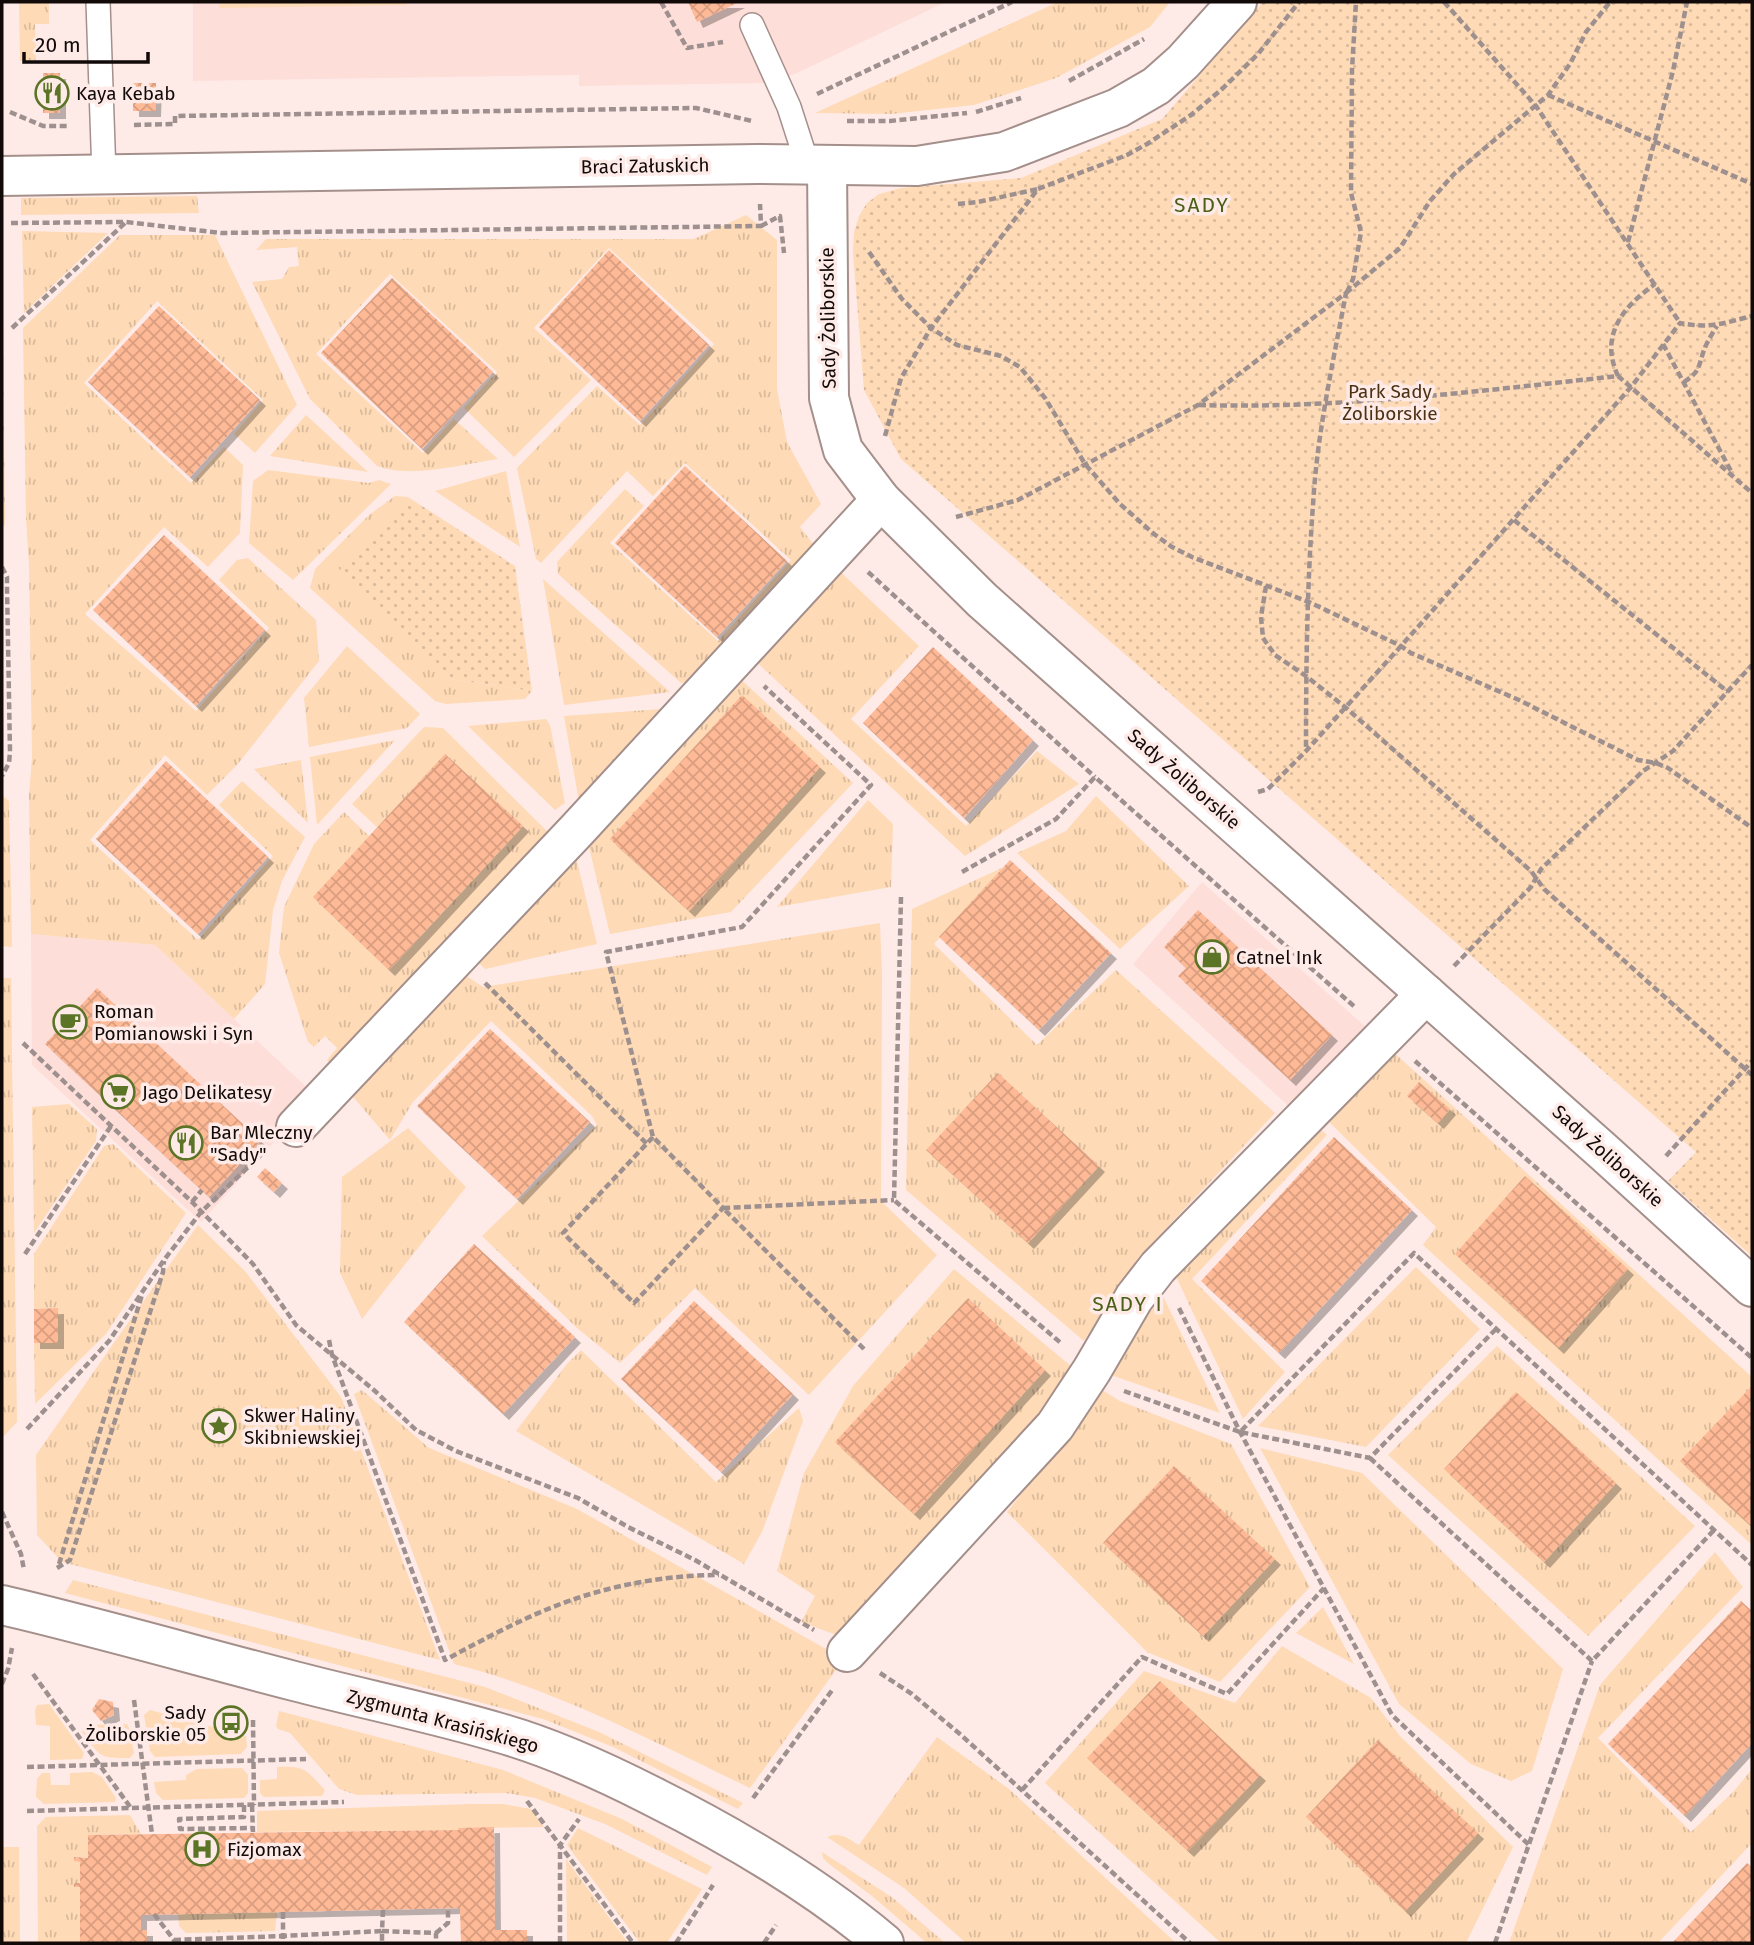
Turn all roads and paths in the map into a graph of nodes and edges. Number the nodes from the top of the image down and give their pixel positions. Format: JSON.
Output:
{"nodes":[{"id":1,"x":98,"y":2,"type":"edge"},
{"id":2,"x":661,"y":2,"type":"edge"},
{"id":3,"x":1012,"y":2,"type":"edge"},
{"id":4,"x":1237,"y":2,"type":"edge"},
{"id":5,"x":1299,"y":2,"type":"edge"},
{"id":6,"x":1356,"y":2,"type":"edge"},
{"id":7,"x":1444,"y":2,"type":"edge"},
{"id":8,"x":1610,"y":2,"type":"edge"},
{"id":9,"x":1687,"y":2,"type":"edge"},
{"id":10,"x":752,"y":25,"type":"dead end"},
{"id":11,"x":1153,"y":34,"type":"dead end"},
{"id":12,"x":734,"y":40,"type":"dead end"},
{"id":13,"x":1057,"y":87,"type":"dead end"},
{"id":14,"x":1548,"y":94,"type":"junction"},
{"id":15,"x":1022,"y":98,"type":"dead end"},
{"id":16,"x":1536,"y":106,"type":"junction"},
{"id":17,"x":791,"y":114,"type":"junction"},
{"id":18,"x":1654,"y":140,"type":"junction"},
{"id":19,"x":818,"y":165,"type":"junction"},
{"id":20,"x":104,"y":175,"type":"junction"},
{"id":21,"x":2,"y":176,"type":"edge"},
{"id":22,"x":1752,"y":184,"type":"edge"},
{"id":23,"x":125,"y":222,"type":"dead end"},
{"id":24,"x":828,"y":234,"type":"junction"},
{"id":25,"x":1628,"y":243,"type":"junction"},
{"id":26,"x":1655,"y":284,"type":"junction"},
{"id":27,"x":1346,"y":293,"type":"junction"},
{"id":28,"x":1752,"y":316,"type":"edge"},
{"id":29,"x":1681,"y":323,"type":"junction"},
{"id":30,"x":1718,"y":325,"type":"junction"},
{"id":31,"x":12,"y":328,"type":"dead end"},
{"id":32,"x":931,"y":328,"type":"junction"},
{"id":33,"x":1663,"y":344,"type":"junction"},
{"id":34,"x":1618,"y":376,"type":"junction"},
{"id":35,"x":1684,"y":382,"type":"junction"},
{"id":36,"x":1631,"y":387,"type":"junction"},
{"id":37,"x":1325,"y":403,"type":"junction"},
{"id":38,"x":1198,"y":405,"type":"junction"},
{"id":39,"x":884,"y":438,"type":"dead end"},
{"id":40,"x":1086,"y":464,"type":"junction"},
{"id":41,"x":1735,"y":477,"type":"junction"},
{"id":42,"x":1752,"y":493,"type":"edge"},
{"id":43,"x":881,"y":500,"type":"junction"},
{"id":44,"x":953,"y":517,"type":"dead end"},
{"id":45,"x":1514,"y":520,"type":"junction"},
{"id":46,"x":854,"y":528,"type":"junction"},
{"id":47,"x":2,"y":567,"type":"edge"},
{"id":48,"x":1266,"y":586,"type":"junction"},
{"id":49,"x":1309,"y":602,"type":"junction"},
{"id":50,"x":1401,"y":646,"type":"junction"},
{"id":51,"x":734,"y":658,"type":"junction"},
{"id":52,"x":1752,"y":665,"type":"edge"},
{"id":53,"x":1306,"y":676,"type":"junction"},
{"id":54,"x":1728,"y":692,"type":"junction"},
{"id":55,"x":1345,"y":707,"type":"junction"},
{"id":56,"x":1306,"y":751,"type":"junction"},
{"id":57,"x":1656,"y":763,"type":"junction"},
{"id":58,"x":2,"y":776,"type":"edge"},
{"id":59,"x":1096,"y":777,"type":"dead end"},
{"id":60,"x":1230,"y":819,"type":"junction"},
{"id":61,"x":1752,"y":828,"type":"edge"},
{"id":62,"x":1536,"y":878,"type":"junction"},
{"id":63,"x":901,"y":897,"type":"dead end"},
{"id":64,"x":480,"y":977,"type":"dead end"},
{"id":65,"x":1426,"y":994,"type":"junction"},
{"id":66,"x":23,"y":1042,"type":"dead end"},
{"id":67,"x":1752,"y":1061,"type":"edge"},
{"id":68,"x":1745,"y":1069,"type":"junction"},
{"id":69,"x":1752,"y":1075,"type":"edge"},
{"id":70,"x":111,"y":1126,"type":"junction"},
{"id":71,"x":296,"y":1128,"type":"joint"},
{"id":72,"x":653,"y":1137,"type":"junction"},
{"id":73,"x":647,"y":1144,"type":"junction"},
{"id":74,"x":1640,"y":1185,"type":"junction"},
{"id":75,"x":202,"y":1190,"type":"dead end"},
{"id":76,"x":894,"y":1200,"type":"junction"},
{"id":77,"x":192,"y":1202,"type":"junction"},
{"id":78,"x":723,"y":1208,"type":"junction"},
{"id":79,"x":201,"y":1212,"type":"junction"},
{"id":80,"x":25,"y":1254,"type":"dead end"},
{"id":81,"x":164,"y":1260,"type":"junction"},
{"id":82,"x":1158,"y":1267,"type":"junction"},
{"id":83,"x":1752,"y":1287,"type":"edge"},
{"id":84,"x":143,"y":1291,"type":"junction"},
{"id":85,"x":1496,"y":1329,"type":"junction"},
{"id":86,"x":329,"y":1340,"type":"dead end"},
{"id":87,"x":864,"y":1349,"type":"dead end"},
{"id":88,"x":332,"y":1355,"type":"junction"},
{"id":89,"x":1092,"y":1370,"type":"junction"},
{"id":90,"x":27,"y":1429,"type":"dead end"},
{"id":91,"x":1240,"y":1432,"type":"junction"},
{"id":92,"x":1370,"y":1458,"type":"junction"},
{"id":93,"x":2,"y":1512,"type":"edge"},
{"id":94,"x":1714,"y":1530,"type":"junction"},
{"id":95,"x":1752,"y":1565,"type":"edge"},
{"id":96,"x":720,"y":1575,"type":"junction"},
{"id":97,"x":1324,"y":1588,"type":"junction"},
{"id":98,"x":12,"y":1591,"type":"edge"},
{"id":99,"x":12,"y":1650,"type":"dead end"},
{"id":100,"x":852,"y":1655,"type":"junction"},
{"id":101,"x":1592,"y":1661,"type":"junction"},
{"id":102,"x":33,"y":1674,"type":"dead end"},
{"id":103,"x":2,"y":1684,"type":"edge"},
{"id":104,"x":134,"y":1700,"type":"dead end"},
{"id":105,"x":253,"y":1720,"type":"dead end"},
{"id":106,"x":306,"y":1759,"type":"dead end"},
{"id":107,"x":253,"y":1760,"type":"junction"},
{"id":108,"x":143,"y":1764,"type":"junction"},
{"id":109,"x":100,"y":1765,"type":"junction"},
{"id":110,"x":27,"y":1767,"type":"dead end"},
{"id":111,"x":1022,"y":1790,"type":"junction"},
{"id":112,"x":753,"y":1798,"type":"dead end"},
{"id":113,"x":527,"y":1801,"type":"dead end"},
{"id":114,"x":344,"y":1802,"type":"dead end"},
{"id":115,"x":244,"y":1805,"type":"junction"},
{"id":116,"x":253,"y":1805,"type":"junction"},
{"id":117,"x":131,"y":1808,"type":"junction"},
{"id":118,"x":149,"y":1808,"type":"junction"},
{"id":119,"x":27,"y":1811,"type":"dead end"},
{"id":120,"x":579,"y":1819,"type":"dead end"},
{"id":121,"x":152,"y":1834,"type":"dead end"},
{"id":122,"x":1529,"y":1844,"type":"junction"},
{"id":123,"x":560,"y":1845,"type":"junction"},
{"id":124,"x":713,"y":1885,"type":"dead end"},
{"id":125,"x":448,"y":1908,"type":"dead end"},
{"id":126,"x":383,"y":1910,"type":"dead end"},
{"id":127,"x":283,"y":1912,"type":"dead end"},
{"id":128,"x":154,"y":1914,"type":"dead end"},
{"id":129,"x":776,"y":1925,"type":"dead end"},
{"id":130,"x":382,"y":1931,"type":"junction"},
{"id":131,"x":436,"y":1933,"type":"junction"},
{"id":132,"x":283,"y":1936,"type":"junction"},
{"id":133,"x":174,"y":1942,"type":"edge"},
{"id":134,"x":283,"y":1943,"type":"edge"},
{"id":135,"x":382,"y":1943,"type":"edge"},
{"id":136,"x":436,"y":1943,"type":"edge"},
{"id":137,"x":560,"y":1943,"type":"edge"},
{"id":138,"x":633,"y":1943,"type":"edge"},
{"id":139,"x":676,"y":1943,"type":"edge"},
{"id":140,"x":764,"y":1943,"type":"edge"},
{"id":141,"x":884,"y":1943,"type":"edge"},
{"id":142,"x":1190,"y":1943,"type":"edge"},
{"id":143,"x":1495,"y":1943,"type":"edge"}],
"edges":[{"from":1,"to":20,"type":"lane"},
{"from":2,"to":12,"type":"path"},
{"from":3,"to":17,"type":"path"},
{"from":4,"to":19,"type":"street","name":"Braci Załuskich"},
{"from":5,"to":32,"type":"path"},
{"from":6,"to":27,"type":"path"},
{"from":7,"to":16,"type":"path"},
{"from":8,"to":14,"type":"path"},
{"from":9,"to":18,"type":"path"},
{"from":10,"to":17,"type":"lane"},
{"from":11,"to":13,"type":"path"},
{"from":14,"to":16,"type":"path"},
{"from":14,"to":18,"type":"path"},
{"from":15,"to":17,"type":"path"},
{"from":16,"to":25,"type":"path"},
{"from":16,"to":27,"type":"path"},
{"from":17,"to":19,"type":"lane"},
{"from":18,"to":22,"type":"path"},
{"from":18,"to":25,"type":"path"},
{"from":19,"to":20,"type":"street","name":"Braci Załuskich"},
{"from":19,"to":24,"type":"street","name":"Sady Żoliborskie"},
{"from":20,"to":21,"type":"street","name":"Braci Załuskich"},
{"from":23,"to":31,"type":"path"},
{"from":24,"to":32,"type":"path"},
{"from":24,"to":43,"type":"street","name":"Sady Żoliborskie"},
{"from":25,"to":26,"type":"path"},
{"from":26,"to":29,"type":"path"},
{"from":26,"to":34,"type":"path"},
{"from":27,"to":37,"type":"path"},
{"from":27,"to":38,"type":"path"},
{"from":28,"to":30,"type":"path"},
{"from":29,"to":30,"type":"path"},
{"from":29,"to":33,"type":"path"},
{"from":30,"to":35,"type":"path"},
{"from":32,"to":39,"type":"path"},
{"from":32,"to":40,"type":"path"},
{"from":33,"to":35,"type":"path"},
{"from":33,"to":36,"type":"path"},
{"from":34,"to":36,"type":"path"},
{"from":34,"to":37,"type":"path"},
{"from":35,"to":41,"type":"path"},
{"from":36,"to":41,"type":"path"},
{"from":36,"to":45,"type":"path"},
{"from":37,"to":38,"type":"path"},
{"from":37,"to":49,"type":"path"},
{"from":38,"to":40,"type":"path"},
{"from":40,"to":44,"type":"path"},
{"from":40,"to":48,"type":"path"},
{"from":41,"to":42,"type":"path"},
{"from":43,"to":46,"type":"street"},
{"from":43,"to":60,"type":"street","name":"Sady Żoliborskie"},
{"from":45,"to":50,"type":"path"},
{"from":45,"to":54,"type":"path"},
{"from":46,"to":51,"type":"street"},
{"from":46,"to":59,"type":"path"},
{"from":47,"to":58,"type":"path"},
{"from":48,"to":49,"type":"path"},
{"from":48,"to":53,"type":"path"},
{"from":49,"to":50,"type":"path"},
{"from":49,"to":53,"type":"path"},
{"from":50,"to":55,"type":"path"},
{"from":50,"to":57,"type":"path"},
{"from":51,"to":71,"type":"street"},
{"from":51,"to":72,"type":"path"},
{"from":52,"to":54,"type":"path"},
{"from":53,"to":55,"type":"path"},
{"from":53,"to":56,"type":"path"},
{"from":54,"to":57,"type":"path"},
{"from":55,"to":56,"type":"path"},
{"from":55,"to":62,"type":"path"},
{"from":56,"to":60,"type":"path"},
{"from":57,"to":61,"type":"path"},
{"from":57,"to":62,"type":"path"},
{"from":60,"to":65,"type":"street","name":"Sady Żoliborskie"},
{"from":62,"to":65,"type":"path"},
{"from":62,"to":68,"type":"path"},
{"from":63,"to":76,"type":"path"},
{"from":64,"to":73,"type":"path"},
{"from":65,"to":74,"type":"street","name":"Sady Żoliborskie"},
{"from":65,"to":82,"type":"street"},
{"from":66,"to":70,"type":"path"},
{"from":67,"to":68,"type":"path"},
{"from":68,"to":69,"type":"path"},
{"from":68,"to":74,"type":"path"},
{"from":70,"to":77,"type":"path"},
{"from":70,"to":80,"type":"path"},
{"from":71,"to":79,"type":"path"},
{"from":72,"to":73,"type":"path"},
{"from":72,"to":78,"type":"path"},
{"from":73,"to":78,"type":"path"},
{"from":74,"to":83,"type":"street","name":"Sady Żoliborskie"},
{"from":75,"to":77,"type":"path"},
{"from":76,"to":78,"type":"path"},
{"from":76,"to":89,"type":"path"},
{"from":77,"to":79,"type":"path"},
{"from":78,"to":87,"type":"path"},
{"from":79,"to":81,"type":"path"},
{"from":79,"to":88,"type":"path"},
{"from":81,"to":84,"type":"path"},
{"from":81,"to":84,"type":"path"},
{"from":82,"to":89,"type":"street"},
{"from":82,"to":91,"type":"path"},
{"from":84,"to":90,"type":"path"},
{"from":85,"to":91,"type":"path"},
{"from":85,"to":92,"type":"path"},
{"from":85,"to":94,"type":"path"},
{"from":86,"to":88,"type":"path"},
{"from":88,"to":96,"type":"path"},
{"from":88,"to":96,"type":"path"},
{"from":89,"to":91,"type":"path"},
{"from":89,"to":100,"type":"street"},
{"from":91,"to":92,"type":"path"},
{"from":91,"to":97,"type":"path"},
{"from":92,"to":101,"type":"path"},
{"from":93,"to":98,"type":"path"},
{"from":94,"to":95,"type":"path"},
{"from":94,"to":101,"type":"path"},
{"from":96,"to":100,"type":"path"},
{"from":97,"to":111,"type":"path"},
{"from":97,"to":122,"type":"path"},
{"from":98,"to":141,"type":"street","name":"Zygmunta Krasińskiego"},
{"from":99,"to":103,"type":"path"},
{"from":100,"to":111,"type":"path"},
{"from":100,"to":112,"type":"path"},
{"from":101,"to":122,"type":"path"},
{"from":102,"to":109,"type":"path"},
{"from":104,"to":108,"type":"path"},
{"from":105,"to":107,"type":"path"},
{"from":106,"to":107,"type":"path"},
{"from":107,"to":108,"type":"path"},
{"from":107,"to":116,"type":"path"},
{"from":108,"to":109,"type":"path"},
{"from":108,"to":118,"type":"path"},
{"from":109,"to":110,"type":"path"},
{"from":109,"to":117,"type":"path"},
{"from":111,"to":142,"type":"path"},
{"from":113,"to":123,"type":"path"},
{"from":114,"to":116,"type":"path"},
{"from":115,"to":116,"type":"path"},
{"from":115,"to":116,"type":"path"},
{"from":115,"to":118,"type":"path"},
{"from":117,"to":118,"type":"path"},
{"from":117,"to":119,"type":"path"},
{"from":118,"to":121,"type":"path"},
{"from":120,"to":123,"type":"path"},
{"from":122,"to":143,"type":"path"},
{"from":123,"to":137,"type":"path"},
{"from":123,"to":138,"type":"path"},
{"from":124,"to":139,"type":"path"},
{"from":125,"to":131,"type":"path"},
{"from":126,"to":130,"type":"path"},
{"from":127,"to":132,"type":"path"},
{"from":128,"to":133,"type":"path"},
{"from":129,"to":140,"type":"path"},
{"from":130,"to":131,"type":"path"},
{"from":130,"to":132,"type":"path"},
{"from":130,"to":135,"type":"path"},
{"from":131,"to":136,"type":"path"},
{"from":132,"to":133,"type":"path"},
{"from":132,"to":134,"type":"path"}]}
